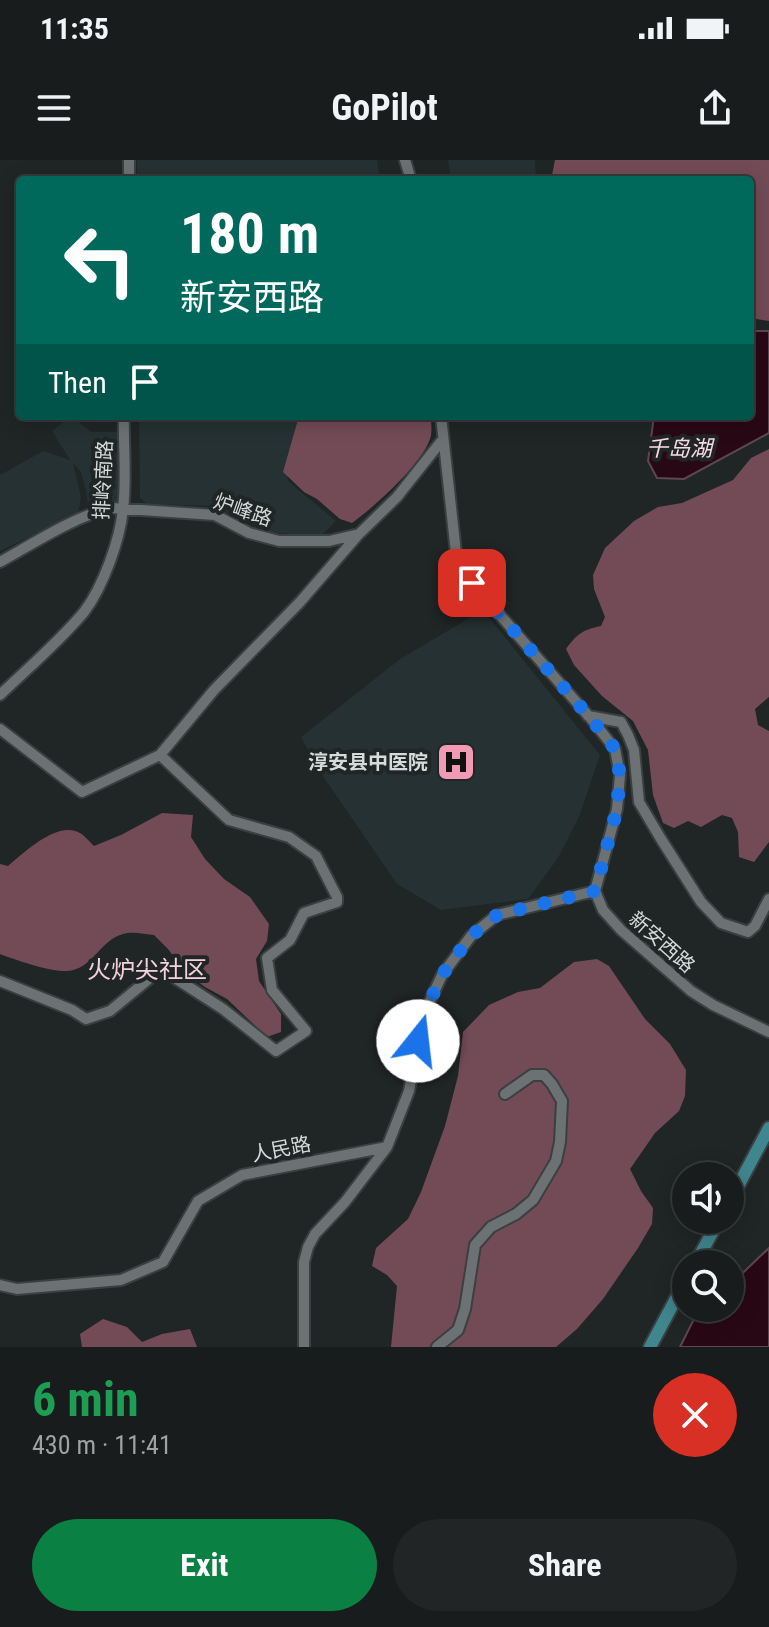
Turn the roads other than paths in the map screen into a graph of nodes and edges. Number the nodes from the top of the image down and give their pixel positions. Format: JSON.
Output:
{"nodes":[{"id":1,"x":124,"y":420,"type":"edge"},
{"id":2,"x":441,"y":420,"type":"edge"},
{"id":3,"x":443,"y":439,"type":"junction"},
{"id":4,"x":124,"y":508,"type":"junction"},
{"id":5,"x":359,"y":534,"type":"junction"},
{"id":6,"x":0,"y":562,"type":"edge"},
{"id":7,"x":0,"y":695,"type":"edge"},
{"id":8,"x":588,"y":716,"type":"junction"},
{"id":9,"x":0,"y":729,"type":"edge"},
{"id":10,"x":160,"y":755,"type":"junction"},
{"id":11,"x":595,"y":891,"type":"junction"},
{"id":12,"x":769,"y":899,"type":"edge"},
{"id":13,"x":0,"y":981,"type":"edge"},
{"id":14,"x":769,"y":1032,"type":"edge"},
{"id":15,"x":505,"y":1094,"type":"dead end"},
{"id":16,"x":769,"y":1128,"type":"edge"},
{"id":17,"x":387,"y":1147,"type":"junction"},
{"id":18,"x":744,"y":1175,"type":"edge"},
{"id":19,"x":0,"y":1285,"type":"edge"},
{"id":20,"x":672,"y":1306,"type":"edge"},
{"id":21,"x":304,"y":1347,"type":"edge"},
{"id":22,"x":437,"y":1347,"type":"edge"},
{"id":23,"x":650,"y":1347,"type":"edge"}],
"edges":[{"from":1,"to":4,"type":"street","name":"排岭南路"},
{"from":2,"to":3,"type":"street"},
{"from":3,"to":5,"type":"street"},
{"from":3,"to":8,"type":"street"},
{"from":4,"to":5,"type":"street","name":"炉峰路"},
{"from":4,"to":6,"type":"street","name":"炉峰路"},
{"from":4,"to":7,"type":"street","name":"排岭南路"},
{"from":5,"to":10,"type":"street"},
{"from":8,"to":11,"type":"street"},
{"from":8,"to":12,"type":"street"},
{"from":9,"to":10,"type":"street"},
{"from":10,"to":13,"type":"street"},
{"from":11,"to":14,"type":"street","name":"新安西路"},
{"from":11,"to":17,"type":"street"},
{"from":15,"to":22,"type":"street"},
{"from":16,"to":18,"type":"main road"},
{"from":17,"to":19,"type":"street","name":"人民路"},
{"from":17,"to":21,"type":"street"},
{"from":20,"to":23,"type":"main road"}]}
